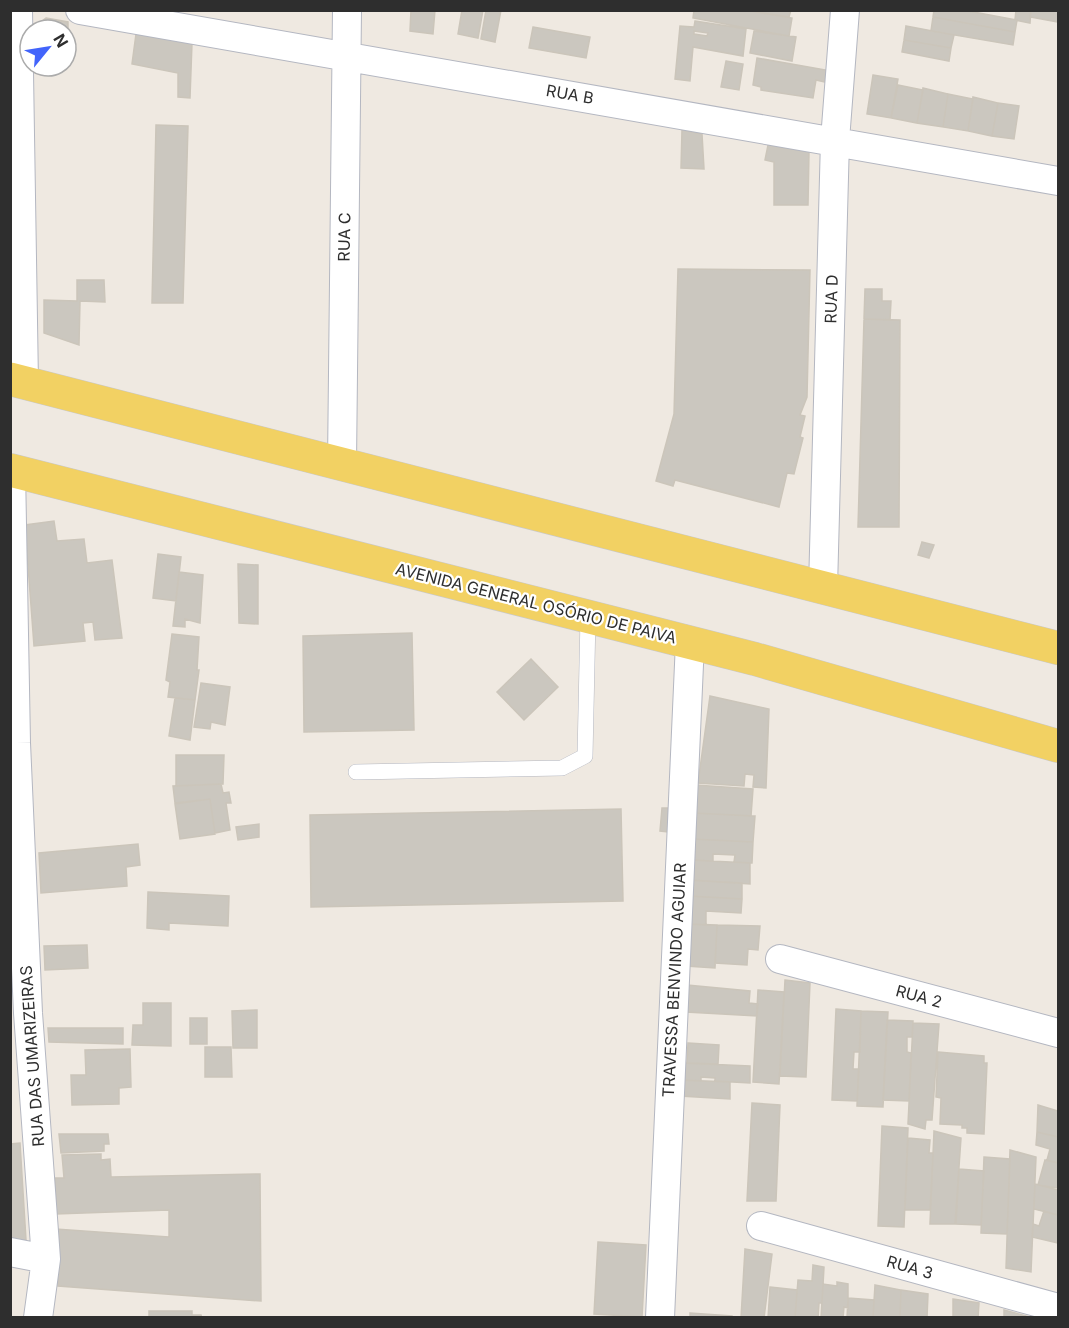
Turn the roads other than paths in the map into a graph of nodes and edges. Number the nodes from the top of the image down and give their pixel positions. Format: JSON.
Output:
{"nodes":[{"id":1,"x":18,"y":10,"type":"edge"},
{"id":2,"x":81,"y":10,"type":"edge"},
{"id":3,"x":347,"y":10,"type":"edge"},
{"id":4,"x":845,"y":10,"type":"edge"},
{"id":5,"x":346,"y":55,"type":"junction"},
{"id":6,"x":835,"y":140,"type":"junction"},
{"id":7,"x":1059,"y":181,"type":"edge"},
{"id":8,"x":17,"y":381,"type":"edge"},
{"id":9,"x":342,"y":464,"type":"junction"},
{"id":10,"x":11,"y":470,"type":"edge"},
{"id":11,"x":823,"y":588,"type":"junction"},
{"id":12,"x":588,"y":617,"type":"junction"},
{"id":13,"x":690,"y":642,"type":"junction"},
{"id":14,"x":1059,"y":648,"type":"edge"},
{"id":15,"x":13,"y":742,"type":"edge"},
{"id":16,"x":1059,"y":746,"type":"edge"},
{"id":17,"x":356,"y":772,"type":"dead end"},
{"id":18,"x":780,"y":959,"type":"dead end"},
{"id":19,"x":19,"y":1011,"type":"edge"},
{"id":20,"x":1059,"y":1033,"type":"edge"},
{"id":21,"x":761,"y":1226,"type":"dead end"},
{"id":22,"x":10,"y":1252,"type":"edge"},
{"id":23,"x":46,"y":1259,"type":"junction"},
{"id":24,"x":1059,"y":1308,"type":"edge"},
{"id":25,"x":38,"y":1317,"type":"edge"},
{"id":26,"x":660,"y":1317,"type":"edge"}],
"edges":[{"from":1,"to":8,"type":"street"},
{"from":2,"to":5,"type":"street","name":"RUA B"},
{"from":3,"to":5,"type":"street","name":"RUA C"},
{"from":4,"to":6,"type":"street","name":"RUA D"},
{"from":5,"to":6,"type":"street","name":"RUA B"},
{"from":5,"to":9,"type":"street","name":"RUA C"},
{"from":6,"to":7,"type":"street","name":"RUA B"},
{"from":6,"to":11,"type":"street","name":"RUA D"},
{"from":8,"to":9,"type":"main road"},
{"from":9,"to":11,"type":"main road"},
{"from":10,"to":12,"type":"main road","name":"AVENIDA GENERAL OSÓRIO DE PAIVA"},
{"from":10,"to":15,"type":"street","name":"RUA DAS UMARIZEIRAS"},
{"from":11,"to":14,"type":"main road"},
{"from":12,"to":13,"type":"main road","name":"AVENIDA GENERAL OSÓRIO DE PAIVA"},
{"from":12,"to":17,"type":"lane"},
{"from":13,"to":16,"type":"main road","name":"AVENIDA GENERAL OSÓRIO DE PAIVA"},
{"from":13,"to":26,"type":"street","name":"TRAVESSA BENVINDO AGUIAR"},
{"from":15,"to":19,"type":"street","name":"RUA DAS UMARIZEIRAS"},
{"from":18,"to":20,"type":"street","name":"RUA 2"},
{"from":19,"to":23,"type":"street","name":"RUA DAS UMARIZEIRAS"},
{"from":21,"to":24,"type":"street","name":"RUA 3"},
{"from":22,"to":23,"type":"street"},
{"from":23,"to":25,"type":"street","name":"RUA DAS UMARIZEIRAS"}]}
